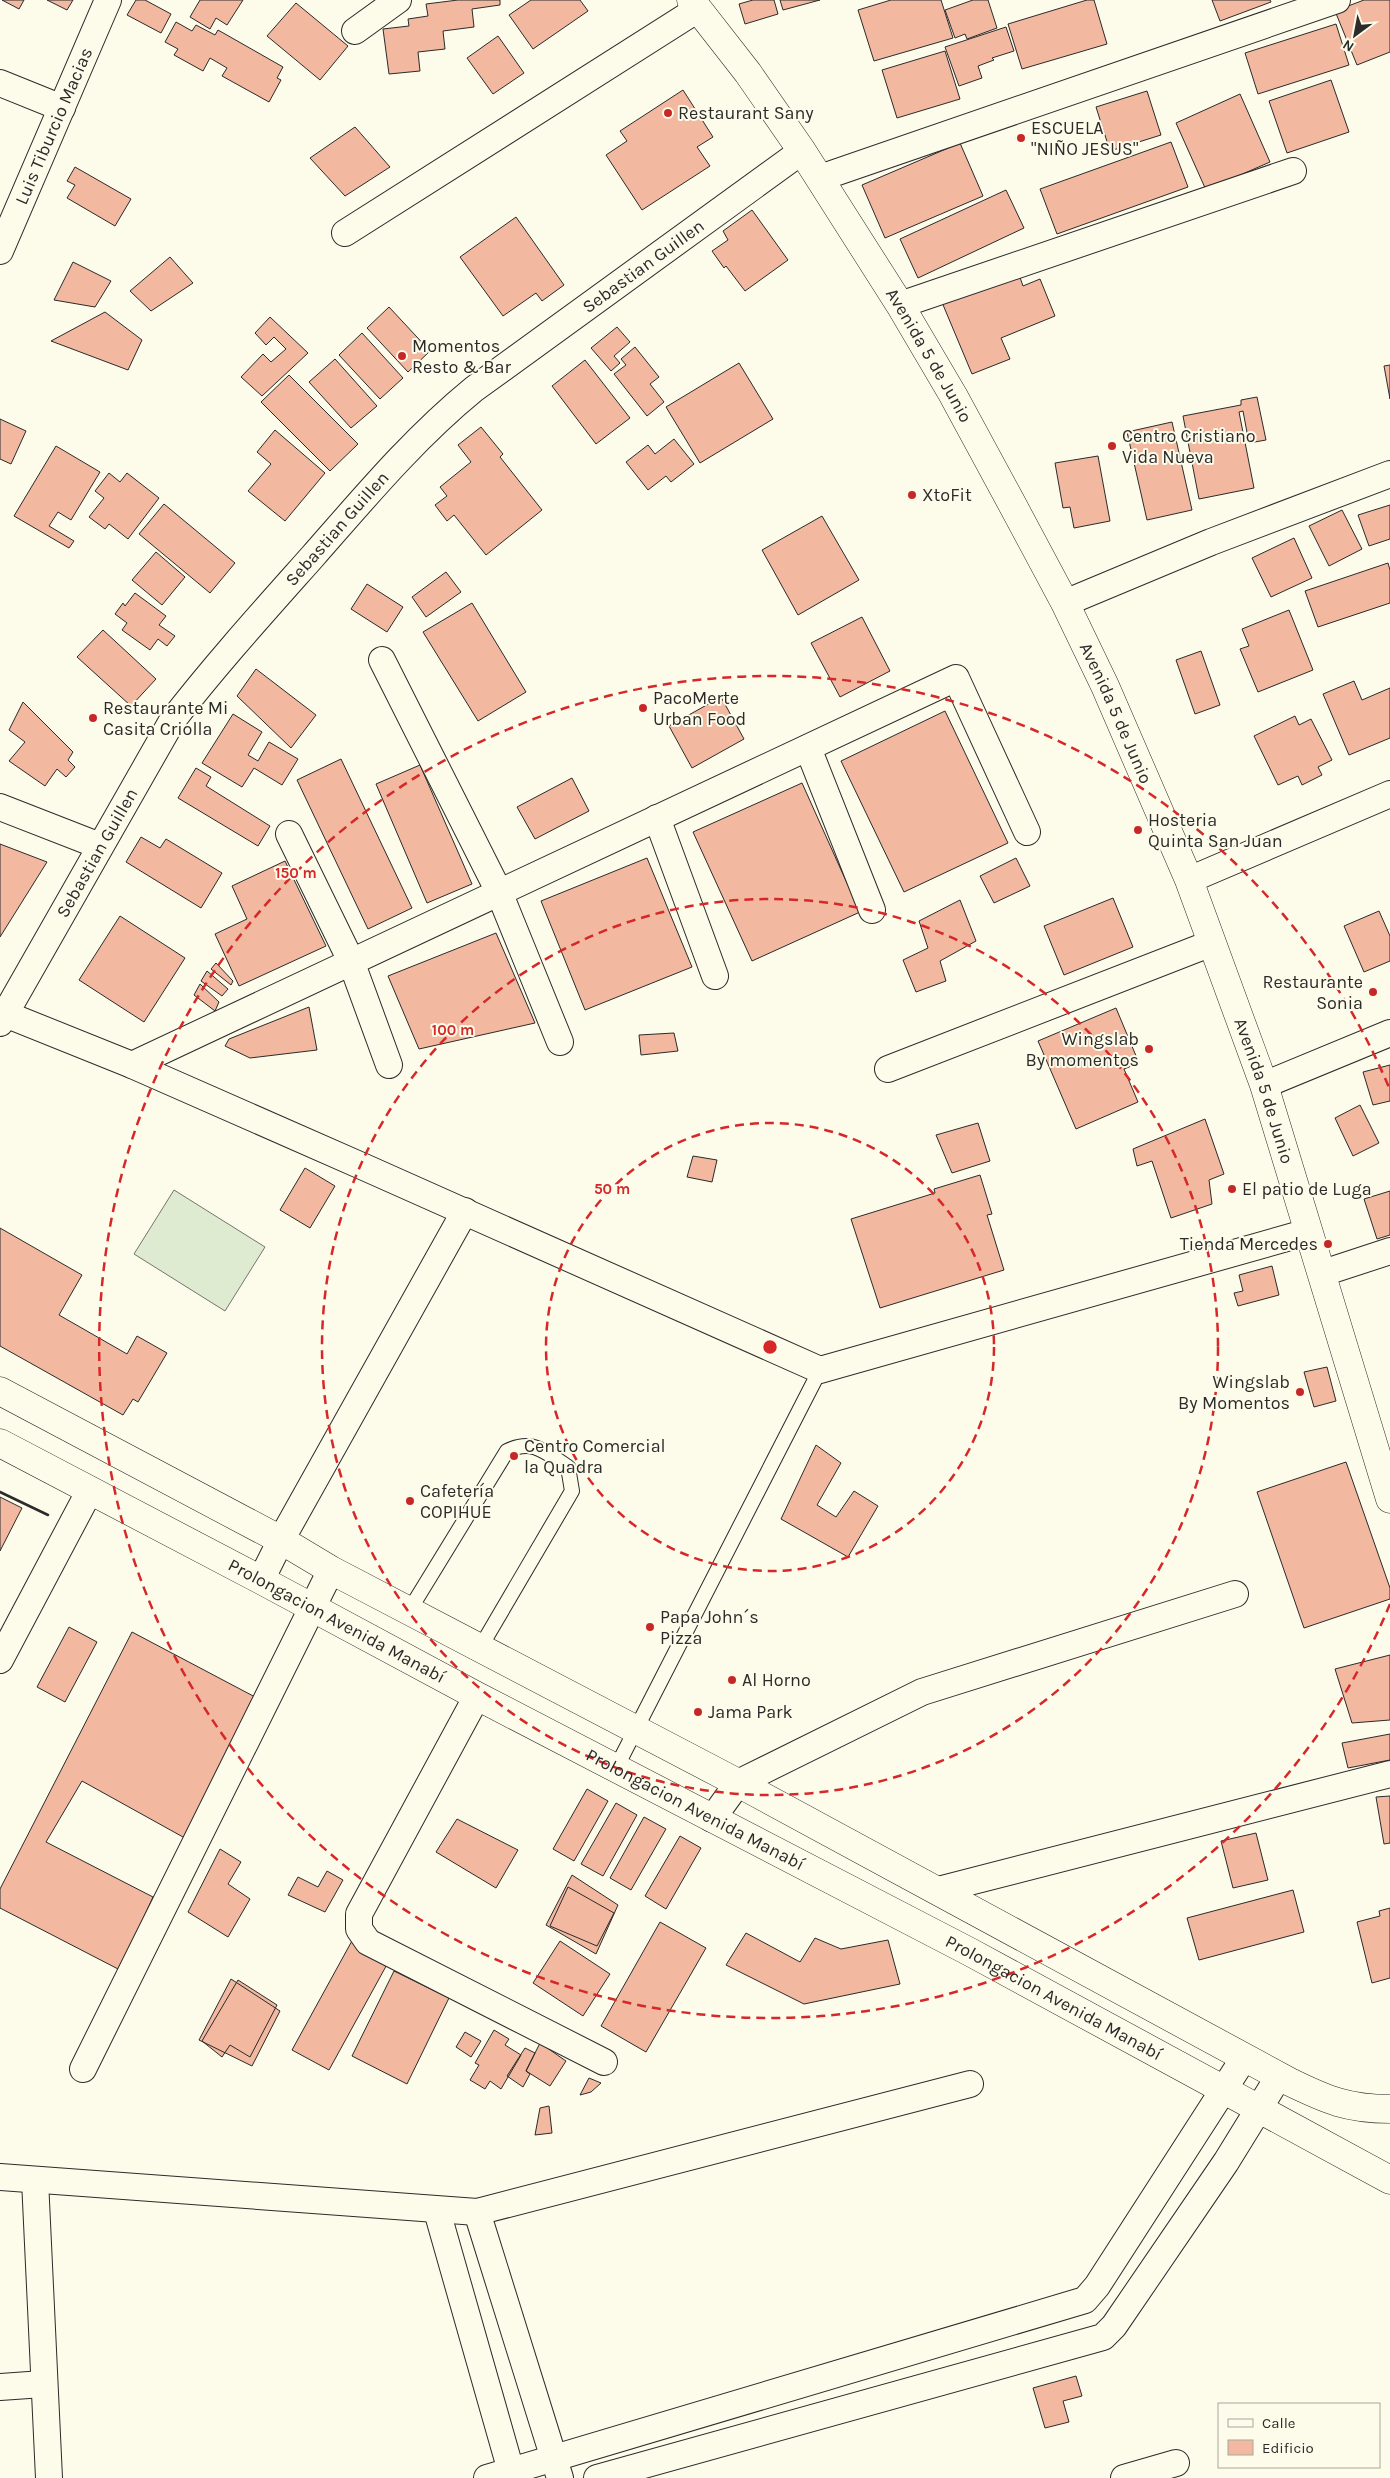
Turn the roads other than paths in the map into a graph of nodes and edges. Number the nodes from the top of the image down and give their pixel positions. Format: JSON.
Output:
{"nodes":[{"id":1,"x":108,"y":0,"type":"edge"},
{"id":2,"x":398,"y":0,"type":"edge"},
{"id":3,"x":1337,"y":0,"type":"edge"},
{"id":4,"x":694,"y":4,"type":"edge"},
{"id":5,"x":355,"y":31,"type":"dead end"},
{"id":6,"x":0,"y":83,"type":"edge"},
{"id":7,"x":62,"y":108,"type":"junction"},
{"id":8,"x":802,"y":151,"type":"junction"},
{"id":9,"x":1293,"y":171,"type":"dead end"},
{"id":10,"x":820,"y":178,"type":"junction"},
{"id":11,"x":345,"y":234,"type":"dead end"},
{"id":12,"x":0,"y":250,"type":"edge"},
{"id":13,"x":900,"y":305,"type":"junction"},
{"id":14,"x":1390,"y":474,"type":"edge"},
{"id":15,"x":1065,"y":604,"type":"junction"},
{"id":16,"x":382,"y":660,"type":"dead end"},
{"id":17,"x":808,"y":748,"type":"junction"},
{"id":18,"x":1390,"y":794,"type":"edge"},
{"id":19,"x":0,"y":807,"type":"edge"},
{"id":20,"x":657,"y":818,"type":"junction"},
{"id":21,"x":1027,"y":832,"type":"dead end"},
{"id":22,"x":289,"y":834,"type":"dead end"},
{"id":23,"x":100,"y":846,"type":"junction"},
{"id":24,"x":1189,"y":880,"type":"junction"},
{"id":25,"x":499,"y":892,"type":"junction"},
{"id":26,"x":872,"y":910,"type":"dead end"},
{"id":27,"x":1212,"y":943,"type":"junction"},
{"id":28,"x":351,"y":961,"type":"junction"},
{"id":29,"x":715,"y":976,"type":"dead end"},
{"id":30,"x":2,"y":1018,"type":"edge"},
{"id":31,"x":1390,"y":1033,"type":"edge"},
{"id":32,"x":560,"y":1042,"type":"dead end"},
{"id":33,"x":389,"y":1065,"type":"dead end"},
{"id":34,"x":132,"y":1066,"type":"junction"},
{"id":35,"x":888,"y":1069,"type":"dead end"},
{"id":36,"x":1264,"y":1085,"type":"junction"},
{"id":37,"x":464,"y":1211,"type":"junction"},
{"id":38,"x":1308,"y":1232,"type":"junction"},
{"id":39,"x":1390,"y":1251,"type":"edge"},
{"id":40,"x":1323,"y":1273,"type":"junction"},
{"id":41,"x":820,"y":1370,"type":"junction"},
{"id":42,"x":0,"y":1391,"type":"edge"},
{"id":43,"x":0,"y":1443,"type":"edge"},
{"id":44,"x":1385,"y":1460,"type":"edge"},
{"id":45,"x":90,"y":1490,"type":"junction"},
{"id":46,"x":1390,"y":1499,"type":"edge"},
{"id":47,"x":280,"y":1540,"type":"junction"},
{"id":48,"x":330,"y":1570,"type":"junction"},
{"id":49,"x":261,"y":1580,"type":"junction"},
{"id":50,"x":1235,"y":1594,"type":"dead end"},
{"id":51,"x":311,"y":1608,"type":"junction"},
{"id":52,"x":409,"y":1611,"type":"junction"},
{"id":53,"x":480,"y":1648,"type":"junction"},
{"id":54,"x":0,"y":1660,"type":"edge"},
{"id":55,"x":477,"y":1696,"type":"junction"},
{"id":56,"x":634,"y":1729,"type":"junction"},
{"id":57,"x":616,"y":1768,"type":"junction"},
{"id":58,"x":1390,"y":1774,"type":"edge"},
{"id":59,"x":738,"y":1783,"type":"junction"},
{"id":60,"x":712,"y":1818,"type":"junction"},
{"id":61,"x":938,"y":1890,"type":"junction"},
{"id":62,"x":1244,"y":2058,"type":"junction"},
{"id":63,"x":604,"y":2062,"type":"dead end"},
{"id":64,"x":84,"y":2069,"type":"dead end"},
{"id":65,"x":1279,"y":2076,"type":"junction"},
{"id":66,"x":970,"y":2084,"type":"dead end"},
{"id":67,"x":1224,"y":2090,"type":"junction"},
{"id":68,"x":1259,"y":2109,"type":"junction"},
{"id":69,"x":1390,"y":2109,"type":"edge"},
{"id":70,"x":0,"y":2177,"type":"edge"},
{"id":71,"x":36,"y":2180,"type":"junction"},
{"id":72,"x":1390,"y":2180,"type":"edge"},
{"id":73,"x":437,"y":2211,"type":"junction"},
{"id":74,"x":477,"y":2212,"type":"junction"},
{"id":75,"x":43,"y":2384,"type":"junction"},
{"id":76,"x":0,"y":2386,"type":"edge"},
{"id":77,"x":1176,"y":2463,"type":"dead end"},
{"id":78,"x":557,"y":2468,"type":"edge"},
{"id":79,"x":512,"y":2474,"type":"edge"},
{"id":80,"x":49,"y":2478,"type":"edge"},
{"id":81,"x":487,"y":2478,"type":"edge"},
{"id":82,"x":597,"y":2478,"type":"edge"},
{"id":83,"x":1124,"y":2478,"type":"edge"}],
"edges":[{"from":1,"to":7,"type":"street","name":"Luis Tiburcio Macias"},
{"from":2,"to":5,"type":"street"},
{"from":3,"to":10,"type":"street"},
{"from":4,"to":8,"type":"main road","name":"Avenida 5 de Junio"},
{"from":4,"to":11,"type":"street"},
{"from":6,"to":7,"type":"street"},
{"from":7,"to":12,"type":"street","name":"Luis Tiburcio Macias"},
{"from":8,"to":10,"type":"main road","name":"Avenida 5 de Junio"},
{"from":8,"to":23,"type":"street","name":"Sebastian Guillen"},
{"from":9,"to":13,"type":"street"},
{"from":10,"to":13,"type":"main road","name":"Avenida 5 de Junio"},
{"from":13,"to":15,"type":"main road","name":"Avenida 5 de Junio"},
{"from":14,"to":15,"type":"street"},
{"from":15,"to":24,"type":"main road","name":"Avenida 5 de Junio"},
{"from":16,"to":25,"type":"street"},
{"from":17,"to":20,"type":"street"},
{"from":17,"to":21,"type":"street"},
{"from":17,"to":26,"type":"street"},
{"from":18,"to":24,"type":"street"},
{"from":19,"to":23,"type":"street"},
{"from":20,"to":25,"type":"street"},
{"from":20,"to":29,"type":"street"},
{"from":22,"to":28,"type":"street"},
{"from":23,"to":30,"type":"street","name":"Sebastian Guillen"},
{"from":24,"to":27,"type":"main road","name":"Avenida 5 de Junio"},
{"from":25,"to":28,"type":"street"},
{"from":25,"to":32,"type":"street"},
{"from":27,"to":35,"type":"street"},
{"from":27,"to":36,"type":"main road","name":"Avenida 5 de Junio"},
{"from":28,"to":33,"type":"street"},
{"from":28,"to":34,"type":"street"},
{"from":30,"to":34,"type":"street"},
{"from":31,"to":36,"type":"street"},
{"from":34,"to":37,"type":"street"},
{"from":36,"to":38,"type":"main road","name":"Avenida 5 de Junio"},
{"from":37,"to":41,"type":"street"},
{"from":37,"to":47,"type":"street"},
{"from":38,"to":40,"type":"main road","name":"Avenida 5 de Junio"},
{"from":38,"to":41,"type":"street"},
{"from":39,"to":40,"type":"street"},
{"from":40,"to":44,"type":"main road","name":"Avenida 5 de Junio"},
{"from":41,"to":56,"type":"lane"},
{"from":42,"to":47,"type":"main road"},
{"from":43,"to":45,"type":"main road","name":"Prolongacion Avenida Manabí"},
{"from":44,"to":46,"type":"main road","name":"Avenida 5 de Junio"},
{"from":45,"to":49,"type":"main road","name":"Prolongacion Avenida Manabí"},
{"from":45,"to":54,"type":"street"},
{"from":47,"to":48,"type":"main road"},
{"from":47,"to":49,"type":"street"},
{"from":48,"to":51,"type":"street"},
{"from":48,"to":52,"type":"main road"},
{"from":49,"to":51,"type":"main road","name":"Prolongacion Avenida Manabí"},
{"from":50,"to":59,"type":"street"},
{"from":51,"to":55,"type":"main road","name":"Prolongacion Avenida Manabí"},
{"from":51,"to":64,"type":"street"},
{"from":52,"to":53,"type":"main road"},
{"from":52,"to":53,"type":"lane"},
{"from":53,"to":56,"type":"main road"},
{"from":55,"to":57,"type":"main road","name":"Prolongacion Avenida Manabí"},
{"from":55,"to":63,"type":"street"},
{"from":56,"to":57,"type":"lane"},
{"from":56,"to":59,"type":"main road"},
{"from":57,"to":60,"type":"main road","name":"Prolongacion Avenida Manabí"},
{"from":58,"to":61,"type":"street"},
{"from":59,"to":60,"type":"street"},
{"from":59,"to":61,"type":"main road"},
{"from":60,"to":67,"type":"main road","name":"Prolongacion Avenida Manabí"},
{"from":61,"to":62,"type":"main road"},
{"from":62,"to":65,"type":"main road"},
{"from":62,"to":67,"type":"street"},
{"from":65,"to":68,"type":"street"},
{"from":65,"to":69,"type":"main road"},
{"from":66,"to":74,"type":"street"},
{"from":67,"to":68,"type":"main road","name":"Prolongacion Avenida Manabí"},
{"from":67,"to":78,"type":"street"},
{"from":68,"to":72,"type":"main road","name":"Prolongacion Avenida Manabí"},
{"from":68,"to":82,"type":"street"},
{"from":70,"to":71,"type":"street"},
{"from":71,"to":73,"type":"street"},
{"from":71,"to":75,"type":"street"},
{"from":73,"to":74,"type":"street"},
{"from":73,"to":79,"type":"street"},
{"from":74,"to":78,"type":"street"},
{"from":75,"to":76,"type":"street"},
{"from":75,"to":80,"type":"street"},
{"from":77,"to":83,"type":"street"},
{"from":78,"to":79,"type":"street"},
{"from":79,"to":81,"type":"street"}]}
